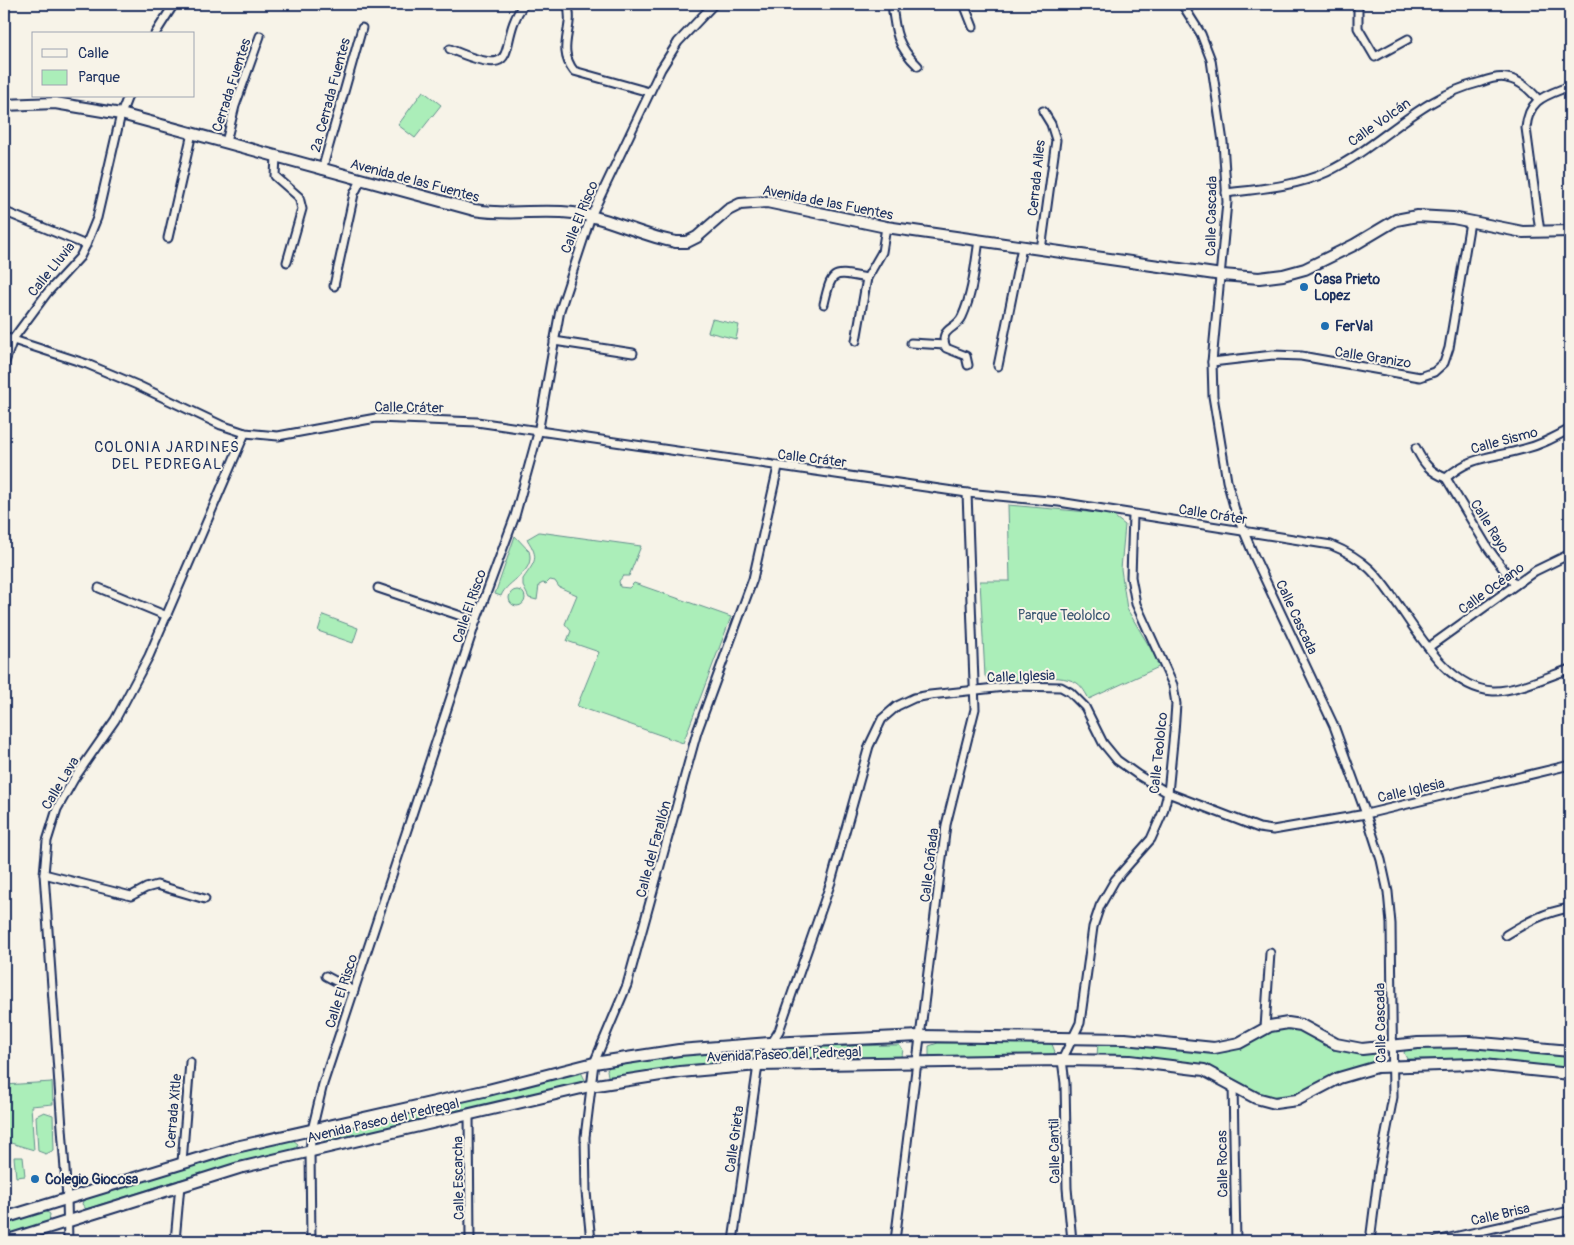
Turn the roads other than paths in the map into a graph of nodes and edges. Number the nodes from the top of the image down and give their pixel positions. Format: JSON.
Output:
{"nodes":[{"id":1,"x":174,"y":4,"type":"edge"},
{"id":2,"x":524,"y":4,"type":"edge"},
{"id":3,"x":567,"y":4,"type":"edge"},
{"id":4,"x":714,"y":4,"type":"edge"},
{"id":5,"x":892,"y":4,"type":"edge"},
{"id":6,"x":964,"y":4,"type":"edge"},
{"id":7,"x":1182,"y":4,"type":"edge"},
{"id":8,"x":1358,"y":4,"type":"edge"},
{"id":9,"x":973,"y":26,"type":"dead end"},
{"id":10,"x":362,"y":28,"type":"dead end"},
{"id":11,"x":157,"y":32,"type":"edge"},
{"id":12,"x":260,"y":36,"type":"dead end"},
{"id":13,"x":1408,"y":38,"type":"dead end"},
{"id":14,"x":450,"y":49,"type":"dead end"},
{"id":15,"x":918,"y":66,"type":"dead end"},
{"id":16,"x":1570,"y":86,"type":"edge"},
{"id":17,"x":649,"y":92,"type":"junction"},
{"id":18,"x":127,"y":98,"type":"edge"},
{"id":19,"x":1538,"y":99,"type":"junction"},
{"id":20,"x":4,"y":105,"type":"edge"},
{"id":21,"x":1043,"y":110,"type":"dead end"},
{"id":22,"x":121,"y":114,"type":"junction"},
{"id":23,"x":192,"y":132,"type":"junction"},
{"id":24,"x":226,"y":142,"type":"junction"},
{"id":25,"x":276,"y":156,"type":"junction"},
{"id":26,"x":322,"y":170,"type":"junction"},
{"id":27,"x":361,"y":180,"type":"junction"},
{"id":28,"x":1226,"y":193,"type":"junction"},
{"id":29,"x":8,"y":213,"type":"dead end"},
{"id":30,"x":591,"y":216,"type":"junction"},
{"id":31,"x":1470,"y":222,"type":"junction"},
{"id":32,"x":886,"y":227,"type":"junction"},
{"id":33,"x":1570,"y":231,"type":"edge"},
{"id":34,"x":1540,"y":232,"type":"junction"},
{"id":35,"x":168,"y":238,"type":"dead end"},
{"id":36,"x":979,"y":240,"type":"junction"},
{"id":37,"x":86,"y":245,"type":"junction"},
{"id":38,"x":1022,"y":247,"type":"junction"},
{"id":39,"x":1040,"y":250,"type":"junction"},
{"id":40,"x":287,"y":262,"type":"dead end"},
{"id":41,"x":1222,"y":275,"type":"junction"},
{"id":42,"x":867,"y":278,"type":"junction"},
{"id":43,"x":334,"y":286,"type":"dead end"},
{"id":44,"x":824,"y":304,"type":"dead end"},
{"id":45,"x":4,"y":336,"type":"edge"},
{"id":46,"x":13,"y":339,"type":"junction"},
{"id":47,"x":554,"y":341,"type":"junction"},
{"id":48,"x":856,"y":341,"type":"dead end"},
{"id":49,"x":911,"y":343,"type":"dead end"},
{"id":50,"x":945,"y":345,"type":"junction"},
{"id":51,"x":632,"y":353,"type":"dead end"},
{"id":52,"x":1212,"y":362,"type":"junction"},
{"id":53,"x":968,"y":365,"type":"dead end"},
{"id":54,"x":4,"y":366,"type":"edge"},
{"id":55,"x":998,"y":366,"type":"dead end"},
{"id":56,"x":1570,"y":429,"type":"edge"},
{"id":57,"x":245,"y":433,"type":"junction"},
{"id":58,"x":538,"y":433,"type":"junction"},
{"id":59,"x":1416,"y":448,"type":"dead end"},
{"id":60,"x":778,"y":467,"type":"junction"},
{"id":61,"x":1446,"y":478,"type":"junction"},
{"id":62,"x":967,"y":493,"type":"junction"},
{"id":63,"x":1134,"y":515,"type":"junction"},
{"id":64,"x":1244,"y":532,"type":"junction"},
{"id":65,"x":1570,"y":554,"type":"edge"},
{"id":66,"x":1515,"y":585,"type":"junction"},
{"id":67,"x":99,"y":588,"type":"dead end"},
{"id":68,"x":378,"y":588,"type":"dead end"},
{"id":69,"x":167,"y":616,"type":"junction"},
{"id":70,"x":476,"y":621,"type":"junction"},
{"id":71,"x":1429,"y":647,"type":"junction"},
{"id":72,"x":1570,"y":670,"type":"edge"},
{"id":73,"x":976,"y":691,"type":"junction"},
{"id":74,"x":1570,"y":765,"type":"edge"},
{"id":75,"x":1168,"y":793,"type":"junction"},
{"id":76,"x":1366,"y":814,"type":"junction"},
{"id":77,"x":44,"y":874,"type":"junction"},
{"id":78,"x":205,"y":899,"type":"dead end"},
{"id":79,"x":1570,"y":908,"type":"edge"},
{"id":80,"x":1506,"y":935,"type":"dead end"},
{"id":81,"x":1270,"y":953,"type":"dead end"},
{"id":82,"x":326,"y":976,"type":"dead end"},
{"id":83,"x":354,"y":991,"type":"junction"},
{"id":84,"x":1265,"y":1028,"type":"junction"},
{"id":85,"x":920,"y":1036,"type":"junction"},
{"id":86,"x":1072,"y":1038,"type":"junction"},
{"id":87,"x":770,"y":1043,"type":"junction"},
{"id":88,"x":1393,"y":1046,"type":"junction"},
{"id":89,"x":1570,"y":1051,"type":"edge"},
{"id":90,"x":1062,"y":1060,"type":"junction"},
{"id":91,"x":190,"y":1062,"type":"dead end"},
{"id":92,"x":594,"y":1063,"type":"junction"},
{"id":93,"x":918,"y":1064,"type":"junction"},
{"id":94,"x":758,"y":1066,"type":"junction"},
{"id":95,"x":1393,"y":1067,"type":"junction"},
{"id":96,"x":1570,"y":1074,"type":"edge"},
{"id":97,"x":590,"y":1086,"type":"junction"},
{"id":98,"x":1233,"y":1086,"type":"junction"},
{"id":99,"x":468,"y":1114,"type":"junction"},
{"id":100,"x":312,"y":1130,"type":"junction"},
{"id":101,"x":310,"y":1152,"type":"junction"},
{"id":102,"x":182,"y":1162,"type":"junction"},
{"id":103,"x":180,"y":1186,"type":"junction"},
{"id":104,"x":68,"y":1198,"type":"junction"},
{"id":105,"x":1570,"y":1211,"type":"edge"},
{"id":106,"x":4,"y":1218,"type":"edge"},
{"id":107,"x":69,"y":1221,"type":"junction"},
{"id":108,"x":5,"y":1241,"type":"edge"},
{"id":109,"x":68,"y":1241,"type":"edge"},
{"id":110,"x":175,"y":1241,"type":"edge"},
{"id":111,"x":311,"y":1241,"type":"edge"},
{"id":112,"x":470,"y":1241,"type":"edge"},
{"id":113,"x":591,"y":1241,"type":"edge"},
{"id":114,"x":733,"y":1241,"type":"edge"},
{"id":115,"x":895,"y":1241,"type":"edge"},
{"id":116,"x":1072,"y":1241,"type":"edge"},
{"id":117,"x":1236,"y":1241,"type":"edge"},
{"id":118,"x":1370,"y":1241,"type":"edge"},
{"id":119,"x":1436,"y":1241,"type":"edge"}],
"edges":[{"from":1,"to":11,"type":"street"},
{"from":2,"to":14,"type":"street"},
{"from":3,"to":17,"type":"street"},
{"from":4,"to":17,"type":"street","name":"Calle El Risco"},
{"from":5,"to":15,"type":"street"},
{"from":6,"to":9,"type":"street"},
{"from":7,"to":28,"type":"street","name":"Calle Cascada"},
{"from":8,"to":13,"type":"street"},
{"from":10,"to":26,"type":"street","name":"2a. Cerrada Fuentes"},
{"from":12,"to":24,"type":"street","name":"Cerrada Fuentes"},
{"from":16,"to":19,"type":"street"},
{"from":17,"to":30,"type":"street","name":"Calle El Risco"},
{"from":18,"to":22,"type":"street","name":"Calle Lluvia"},
{"from":19,"to":28,"type":"street","name":"Calle Volcán"},
{"from":19,"to":34,"type":"street"},
{"from":20,"to":22,"type":"main road","name":"Avenida de las Fuentes"},
{"from":21,"to":39,"type":"street","name":"Cerrada Ailes"},
{"from":22,"to":23,"type":"main road","name":"Avenida de las Fuentes"},
{"from":22,"to":37,"type":"street","name":"Calle Lluvia"},
{"from":23,"to":24,"type":"main road","name":"Avenida de las Fuentes"},
{"from":23,"to":35,"type":"street"},
{"from":24,"to":25,"type":"main road","name":"Avenida de las Fuentes"},
{"from":25,"to":26,"type":"main road","name":"Avenida de las Fuentes"},
{"from":25,"to":40,"type":"street"},
{"from":26,"to":27,"type":"main road","name":"Avenida de las Fuentes"},
{"from":27,"to":30,"type":"main road","name":"Avenida de las Fuentes"},
{"from":27,"to":43,"type":"street"},
{"from":28,"to":41,"type":"street","name":"Calle Cascada"},
{"from":29,"to":37,"type":"street"},
{"from":30,"to":32,"type":"main road","name":"Avenida de las Fuentes"},
{"from":30,"to":47,"type":"street","name":"Calle El Risco"},
{"from":31,"to":34,"type":"main road","name":"Avenida de las Fuentes"},
{"from":31,"to":41,"type":"main road","name":"Avenida de las Fuentes"},
{"from":31,"to":52,"type":"street","name":"Calle Granizo"},
{"from":32,"to":36,"type":"main road","name":"Avenida de las Fuentes"},
{"from":32,"to":42,"type":"street"},
{"from":33,"to":34,"type":"main road","name":"Avenida de las Fuentes"},
{"from":36,"to":38,"type":"main road","name":"Avenida de las Fuentes"},
{"from":36,"to":50,"type":"street"},
{"from":37,"to":46,"type":"street","name":"Calle Lluvia"},
{"from":38,"to":39,"type":"main road","name":"Avenida de las Fuentes"},
{"from":38,"to":55,"type":"street"},
{"from":39,"to":41,"type":"main road","name":"Avenida de las Fuentes"},
{"from":41,"to":52,"type":"street","name":"Calle Cascada"},
{"from":42,"to":44,"type":"street"},
{"from":42,"to":48,"type":"street"},
{"from":45,"to":46,"type":"street","name":"Calle Cráter"},
{"from":46,"to":54,"type":"street","name":"Calle Lluvia"},
{"from":46,"to":57,"type":"street","name":"Calle Cráter"},
{"from":47,"to":51,"type":"street"},
{"from":47,"to":58,"type":"street","name":"Calle El Risco"},
{"from":49,"to":50,"type":"street"},
{"from":50,"to":53,"type":"street"},
{"from":52,"to":64,"type":"street","name":"Calle Cascada"},
{"from":56,"to":61,"type":"street","name":"Calle Sismo"},
{"from":57,"to":58,"type":"street","name":"Calle Cráter"},
{"from":57,"to":69,"type":"street","name":"Calle Lava"},
{"from":58,"to":60,"type":"street","name":"Calle Cráter"},
{"from":58,"to":70,"type":"street","name":"Calle El Risco"},
{"from":59,"to":61,"type":"street"},
{"from":60,"to":62,"type":"street","name":"Calle Cráter"},
{"from":60,"to":92,"type":"street","name":"Calle del Farallón"},
{"from":61,"to":66,"type":"street","name":"Calle Rayo"},
{"from":62,"to":63,"type":"street","name":"Calle Cráter"},
{"from":62,"to":73,"type":"street","name":"Calle Cañada"},
{"from":63,"to":64,"type":"street","name":"Calle Cráter"},
{"from":63,"to":75,"type":"street","name":"Calle Teololco"},
{"from":64,"to":71,"type":"street","name":"Calle Cráter"},
{"from":64,"to":76,"type":"street","name":"Calle Cascada"},
{"from":65,"to":66,"type":"street","name":"Calle Océano"},
{"from":66,"to":71,"type":"street","name":"Calle Océano"},
{"from":67,"to":69,"type":"street"},
{"from":68,"to":70,"type":"street"},
{"from":69,"to":77,"type":"street","name":"Calle Lava"},
{"from":70,"to":83,"type":"street","name":"Calle El Risco"},
{"from":71,"to":72,"type":"street","name":"Calle Cráter"},
{"from":73,"to":75,"type":"street","name":"Calle Iglesia"},
{"from":73,"to":85,"type":"street","name":"Calle Cañada"},
{"from":73,"to":87,"type":"street","name":"Calle Iglesia"},
{"from":74,"to":76,"type":"street","name":"Calle Iglesia"},
{"from":75,"to":76,"type":"street","name":"Calle Iglesia"},
{"from":75,"to":86,"type":"street","name":"Calle Teololco"},
{"from":76,"to":88,"type":"street","name":"Calle Cascada"},
{"from":77,"to":78,"type":"street"},
{"from":77,"to":104,"type":"street","name":"Calle Lava"},
{"from":79,"to":80,"type":"street"},
{"from":81,"to":84,"type":"street"},
{"from":82,"to":83,"type":"street"},
{"from":83,"to":100,"type":"street","name":"Calle El Risco"},
{"from":84,"to":86,"type":"main road","name":"Avenida Paseo del Pedregal"},
{"from":84,"to":88,"type":"main road","name":"Avenida Paseo del Pedregal"},
{"from":85,"to":86,"type":"main road","name":"Avenida Paseo del Pedregal"},
{"from":85,"to":87,"type":"main road","name":"Avenida Paseo del Pedregal"},
{"from":85,"to":93,"type":"street","name":"Calle Cañada"},
{"from":86,"to":90,"type":"street","name":"Calle Teololco"},
{"from":87,"to":92,"type":"main road","name":"Avenida Paseo del Pedregal"},
{"from":87,"to":94,"type":"street","name":"Calle Grieta"},
{"from":88,"to":89,"type":"main road","name":"Avenida Paseo del Pedregal"},
{"from":88,"to":95,"type":"street","name":"Calle Cascada"},
{"from":90,"to":93,"type":"main road","name":"Avenida Paseo del Pedregal"},
{"from":90,"to":98,"type":"main road","name":"Avenida Paseo del Pedregal"},
{"from":90,"to":116,"type":"street","name":"Calle Cantil"},
{"from":91,"to":102,"type":"street","name":"Cerrada Xitle"},
{"from":92,"to":97,"type":"street","name":"Calle del Farallón"},
{"from":92,"to":100,"type":"main road","name":"Avenida Paseo del Pedregal"},
{"from":93,"to":94,"type":"main road","name":"Avenida Paseo del Pedregal"},
{"from":93,"to":115,"type":"street","name":"Calle Cañada"},
{"from":94,"to":97,"type":"main road","name":"Avenida Paseo del Pedregal"},
{"from":94,"to":114,"type":"street","name":"Calle Grieta"},
{"from":95,"to":96,"type":"main road","name":"Avenida Paseo del Pedregal"},
{"from":95,"to":98,"type":"main road","name":"Avenida Paseo del Pedregal"},
{"from":95,"to":118,"type":"street","name":"Calle Cascada"},
{"from":97,"to":99,"type":"main road","name":"Avenida Paseo del Pedregal"},
{"from":97,"to":113,"type":"street","name":"Calle del Farallón"},
{"from":98,"to":117,"type":"street","name":"Calle Rocas"},
{"from":99,"to":101,"type":"main road","name":"Avenida Paseo del Pedregal"},
{"from":99,"to":112,"type":"street","name":"Calle Escarcha"},
{"from":100,"to":101,"type":"street","name":"Calle El Risco"},
{"from":100,"to":102,"type":"main road","name":"Avenida Paseo del Pedregal"},
{"from":101,"to":103,"type":"main road","name":"Avenida Paseo del Pedregal"},
{"from":101,"to":111,"type":"street","name":"Calle El Risco"},
{"from":102,"to":104,"type":"main road","name":"Avenida Paseo del Pedregal"},
{"from":103,"to":107,"type":"main road","name":"Avenida Paseo del Pedregal"},
{"from":103,"to":110,"type":"street"},
{"from":104,"to":106,"type":"main road","name":"Avenida Paseo del Pedregal"},
{"from":104,"to":107,"type":"street","name":"Calle Lava"},
{"from":105,"to":119,"type":"street","name":"Calle Brisa"},
{"from":107,"to":108,"type":"main road","name":"Avenida Paseo del Pedregal"},
{"from":107,"to":109,"type":"street","name":"Calle Lava"}]}
